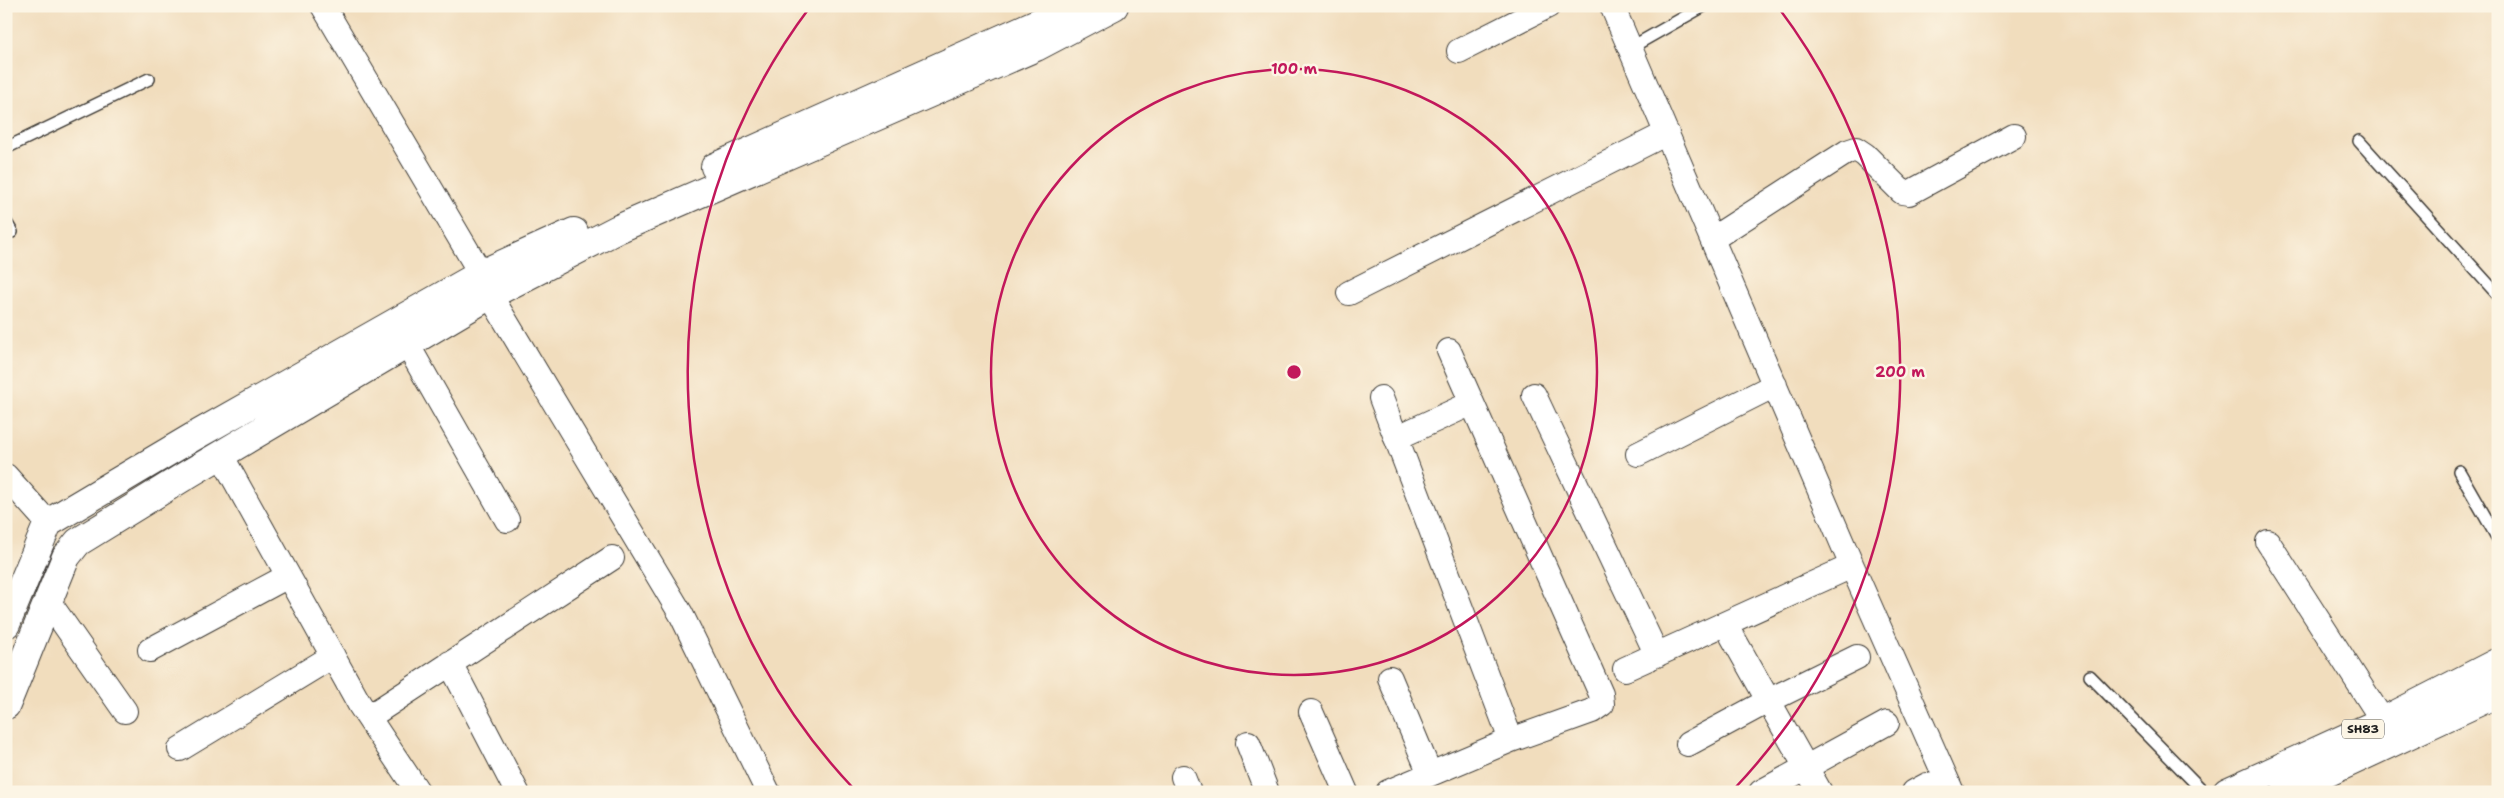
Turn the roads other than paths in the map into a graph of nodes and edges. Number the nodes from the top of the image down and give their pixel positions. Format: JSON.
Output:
{"nodes":[{"id":1,"x":322,"y":6,"type":"edge"},
{"id":2,"x":1075,"y":6,"type":"edge"},
{"id":3,"x":1114,"y":6,"type":"edge"},
{"id":4,"x":1548,"y":6,"type":"edge"},
{"id":5,"x":1612,"y":6,"type":"edge"},
{"id":6,"x":1704,"y":6,"type":"edge"},
{"id":7,"x":1630,"y":48,"type":"junction"},
{"id":8,"x":1460,"y":51,"type":"dead end"},
{"id":9,"x":149,"y":79,"type":"dead end"},
{"id":10,"x":1666,"y":133,"type":"junction"},
{"id":11,"x":2014,"y":136,"type":"dead end"},
{"id":12,"x":2359,"y":141,"type":"dead end"},
{"id":13,"x":6,"y":148,"type":"edge"},
{"id":14,"x":1712,"y":239,"type":"junction"},
{"id":15,"x":486,"y":285,"type":"junction"},
{"id":16,"x":1349,"y":293,"type":"dead end"},
{"id":17,"x":2498,"y":295,"type":"edge"},
{"id":18,"x":407,"y":344,"type":"junction"},
{"id":19,"x":1449,"y":351,"type":"dead end"},
{"id":20,"x":1775,"y":385,"type":"junction"},
{"id":21,"x":1534,"y":395,"type":"dead end"},
{"id":22,"x":1381,"y":398,"type":"dead end"},
{"id":23,"x":1472,"y":403,"type":"junction"},
{"id":24,"x":1396,"y":438,"type":"junction"},
{"id":25,"x":1638,"y":454,"type":"dead end"},
{"id":26,"x":221,"y":455,"type":"junction"},
{"id":27,"x":2459,"y":471,"type":"dead end"},
{"id":28,"x":6,"y":476,"type":"edge"},
{"id":29,"x":507,"y":520,"type":"dead end"},
{"id":30,"x":48,"y":523,"type":"junction"},
{"id":31,"x":2498,"y":538,"type":"edge"},
{"id":32,"x":2268,"y":542,"type":"dead end"},
{"id":33,"x":612,"y":558,"type":"dead end"},
{"id":34,"x":1852,"y":566,"type":"junction"},
{"id":35,"x":288,"y":576,"type":"junction"},
{"id":36,"x":48,"y":601,"type":"junction"},
{"id":37,"x":6,"y":624,"type":"edge"},
{"id":38,"x":1732,"y":636,"type":"dead end"},
{"id":39,"x":150,"y":650,"type":"dead end"},
{"id":40,"x":1658,"y":655,"type":"junction"},
{"id":41,"x":333,"y":656,"type":"junction"},
{"id":42,"x":1857,"y":658,"type":"dead end"},
{"id":43,"x":2498,"y":662,"type":"edge"},
{"id":44,"x":450,"y":663,"type":"junction"},
{"id":45,"x":1625,"y":669,"type":"dead end"},
{"id":46,"x":2090,"y":676,"type":"dead end"},
{"id":47,"x":1390,"y":678,"type":"dead end"},
{"id":48,"x":2498,"y":693,"type":"edge"},
{"id":49,"x":1768,"y":701,"type":"junction"},
{"id":50,"x":6,"y":705,"type":"edge"},
{"id":51,"x":125,"y":711,"type":"dead end"},
{"id":52,"x":1311,"y":712,"type":"dead end"},
{"id":53,"x":366,"y":714,"type":"junction"},
{"id":54,"x":2382,"y":721,"type":"junction"},
{"id":55,"x":1887,"y":723,"type":"dead end"},
{"id":56,"x":1511,"y":740,"type":"junction"},
{"id":57,"x":1248,"y":743,"type":"dead end"},
{"id":58,"x":1688,"y":744,"type":"dead end"},
{"id":59,"x":180,"y":749,"type":"dead end"},
{"id":60,"x":1806,"y":768,"type":"junction"},
{"id":61,"x":1430,"y":774,"type":"junction"},
{"id":62,"x":2295,"y":790,"type":"edge"},
{"id":63,"x":418,"y":792,"type":"edge"},
{"id":64,"x":517,"y":792,"type":"edge"},
{"id":65,"x":768,"y":792,"type":"edge"},
{"id":66,"x":1267,"y":792,"type":"edge"},
{"id":67,"x":1346,"y":792,"type":"edge"},
{"id":68,"x":1388,"y":792,"type":"edge"},
{"id":69,"x":1761,"y":792,"type":"edge"},
{"id":70,"x":1820,"y":792,"type":"edge"},
{"id":71,"x":1952,"y":792,"type":"edge"},
{"id":72,"x":2204,"y":792,"type":"edge"},
{"id":73,"x":2227,"y":792,"type":"edge"}],
"edges":[{"from":1,"to":15,"type":"street"},
{"from":2,"to":15,"type":"street"},
{"from":3,"to":15,"type":"street"},
{"from":4,"to":8,"type":"street"},
{"from":5,"to":7,"type":"street"},
{"from":6,"to":7,"type":"lane"},
{"from":7,"to":10,"type":"street"},
{"from":9,"to":13,"type":"lane"},
{"from":10,"to":14,"type":"street"},
{"from":10,"to":16,"type":"street"},
{"from":11,"to":14,"type":"street"},
{"from":12,"to":17,"type":"lane"},
{"from":14,"to":20,"type":"street"},
{"from":15,"to":18,"type":"street"},
{"from":15,"to":30,"type":"street"},
{"from":15,"to":65,"type":"street"},
{"from":18,"to":26,"type":"street"},
{"from":18,"to":29,"type":"street"},
{"from":19,"to":23,"type":"street"},
{"from":20,"to":25,"type":"street"},
{"from":20,"to":34,"type":"street"},
{"from":21,"to":40,"type":"street"},
{"from":22,"to":24,"type":"street"},
{"from":23,"to":24,"type":"street"},
{"from":23,"to":56,"type":"street"},
{"from":24,"to":56,"type":"street"},
{"from":26,"to":35,"type":"street"},
{"from":26,"to":36,"type":"street"},
{"from":27,"to":31,"type":"lane"},
{"from":28,"to":30,"type":"street"},
{"from":30,"to":37,"type":"street"},
{"from":32,"to":54,"type":"street"},
{"from":33,"to":44,"type":"street"},
{"from":34,"to":40,"type":"street"},
{"from":34,"to":71,"type":"street"},
{"from":35,"to":39,"type":"street"},
{"from":35,"to":41,"type":"street"},
{"from":36,"to":50,"type":"street"},
{"from":36,"to":51,"type":"street"},
{"from":38,"to":49,"type":"street"},
{"from":40,"to":45,"type":"street"},
{"from":41,"to":53,"type":"street"},
{"from":41,"to":59,"type":"street"},
{"from":42,"to":49,"type":"street"},
{"from":43,"to":54,"type":"street","number":"SH83"},
{"from":44,"to":53,"type":"street"},
{"from":44,"to":64,"type":"street"},
{"from":46,"to":72,"type":"lane"},
{"from":47,"to":61,"type":"street"},
{"from":48,"to":62,"type":"street","number":"SH83"},
{"from":49,"to":58,"type":"street"},
{"from":49,"to":60,"type":"street"},
{"from":52,"to":67,"type":"street"},
{"from":53,"to":63,"type":"street"},
{"from":54,"to":73,"type":"street","number":"SH83"},
{"from":55,"to":60,"type":"street"},
{"from":56,"to":61,"type":"street"},
{"from":57,"to":66,"type":"street"},
{"from":60,"to":69,"type":"street"},
{"from":60,"to":70,"type":"street"},
{"from":61,"to":68,"type":"street"}]}
